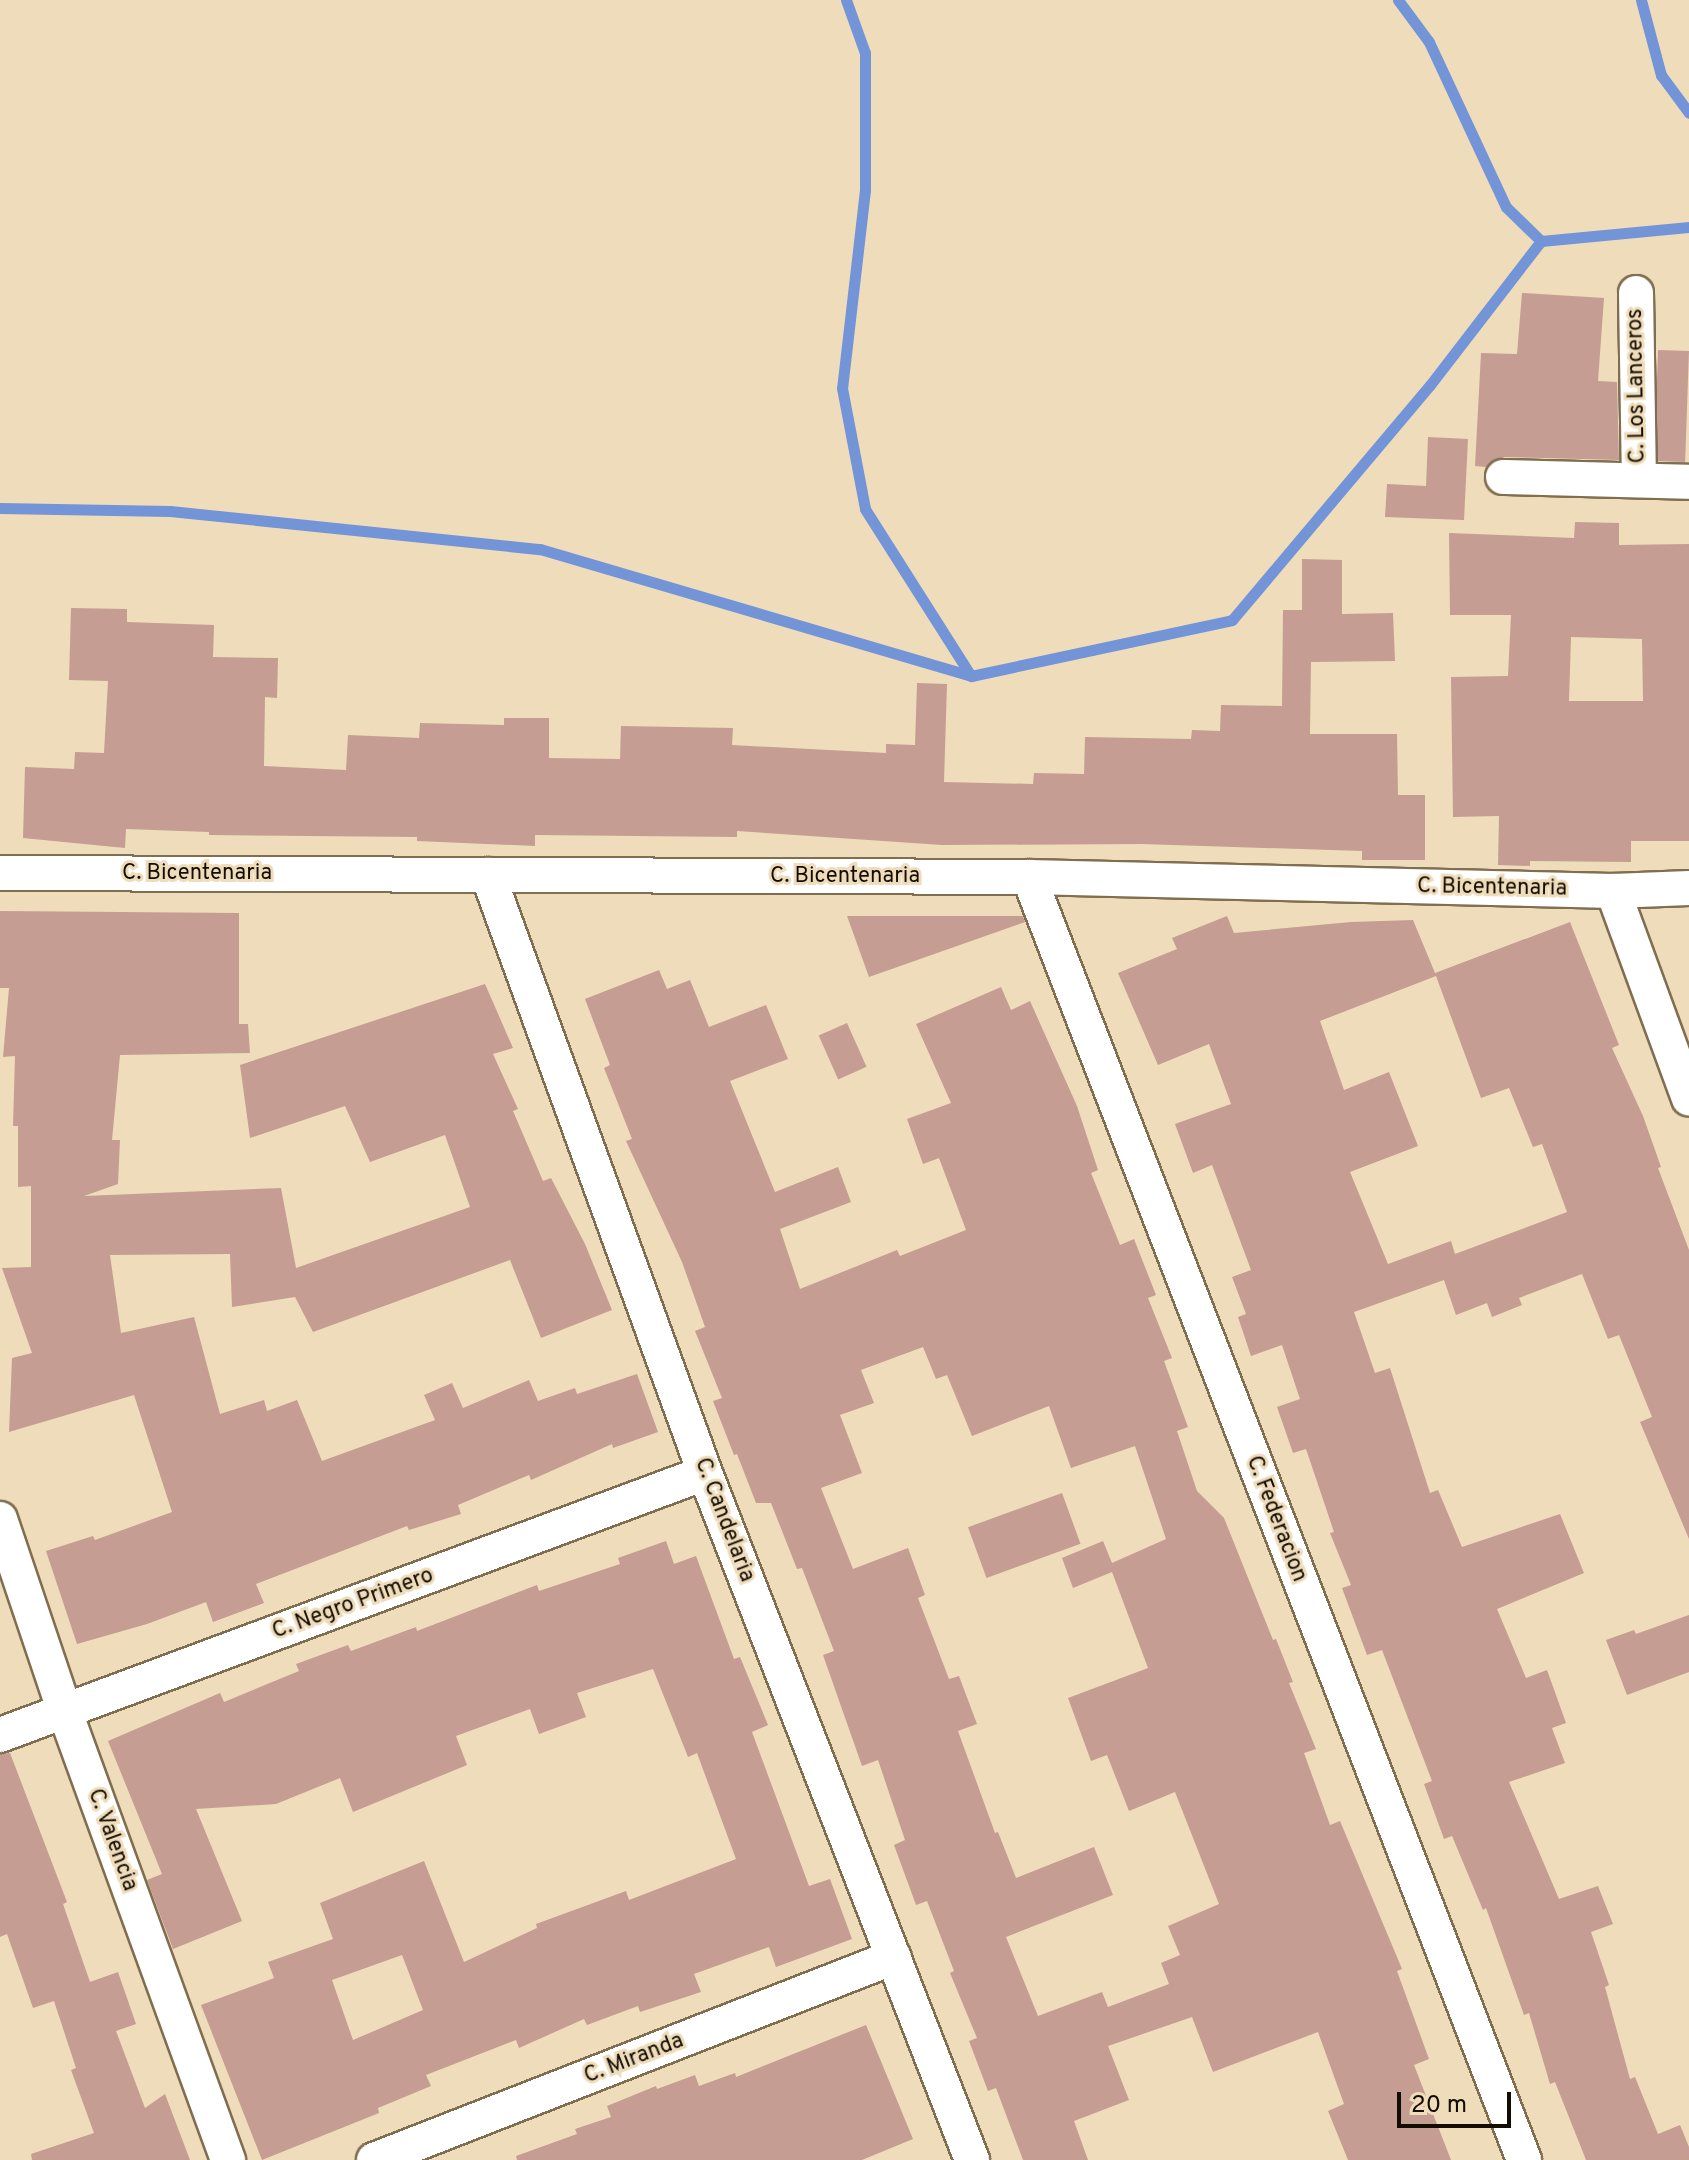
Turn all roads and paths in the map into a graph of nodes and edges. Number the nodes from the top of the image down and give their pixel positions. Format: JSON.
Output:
{"nodes":[{"id":1,"x":1636,"y":293,"type":"dead end"},
{"id":2,"x":1503,"y":477,"type":"dead end"},
{"id":3,"x":1639,"y":480,"type":"junction"},
{"id":4,"x":1689,"y":482,"type":"edge"},
{"id":5,"x":0,"y":873,"type":"edge"},
{"id":6,"x":488,"y":875,"type":"junction"},
{"id":7,"x":1029,"y":877,"type":"junction"},
{"id":8,"x":1689,"y":888,"type":"edge"},
{"id":9,"x":1613,"y":891,"type":"junction"},
{"id":10,"x":1689,"y":1099,"type":"edge"},
{"id":11,"x":705,"y":1473,"type":"junction"},
{"id":12,"x":0,"y":1519,"type":"edge"},
{"id":13,"x":65,"y":1712,"type":"junction"},
{"id":14,"x":0,"y":1735,"type":"edge"},
{"id":15,"x":894,"y":1957,"type":"junction"},
{"id":16,"x":228,"y":2160,"type":"edge"},
{"id":17,"x":374,"y":2160,"type":"edge"},
{"id":18,"x":972,"y":2160,"type":"edge"},
{"id":19,"x":1524,"y":2160,"type":"edge"}],
"edges":[{"from":1,"to":3,"type":"street","name":"C. Los Lanceros"},
{"from":2,"to":3,"type":"street"},
{"from":3,"to":4,"type":"street"},
{"from":5,"to":6,"type":"street","name":"C. Bicentenaria"},
{"from":6,"to":7,"type":"street","name":"C. Bicentenaria"},
{"from":6,"to":11,"type":"street","name":"C. Candelaria"},
{"from":7,"to":9,"type":"street","name":"C. Bicentenaria"},
{"from":7,"to":19,"type":"street","name":"C. Federacion"},
{"from":8,"to":9,"type":"street","name":"C. Bicentenaria"},
{"from":9,"to":10,"type":"street"},
{"from":11,"to":13,"type":"street","name":"C. Negro Primero"},
{"from":11,"to":15,"type":"street","name":"C. Candelaria"},
{"from":12,"to":13,"type":"street","name":"C. Valencia"},
{"from":13,"to":14,"type":"street","name":"C. Negro Primero"},
{"from":13,"to":16,"type":"street","name":"C. Valencia"},
{"from":15,"to":17,"type":"street","name":"C. Miranda"},
{"from":15,"to":18,"type":"street","name":"C. Candelaria"}]}
